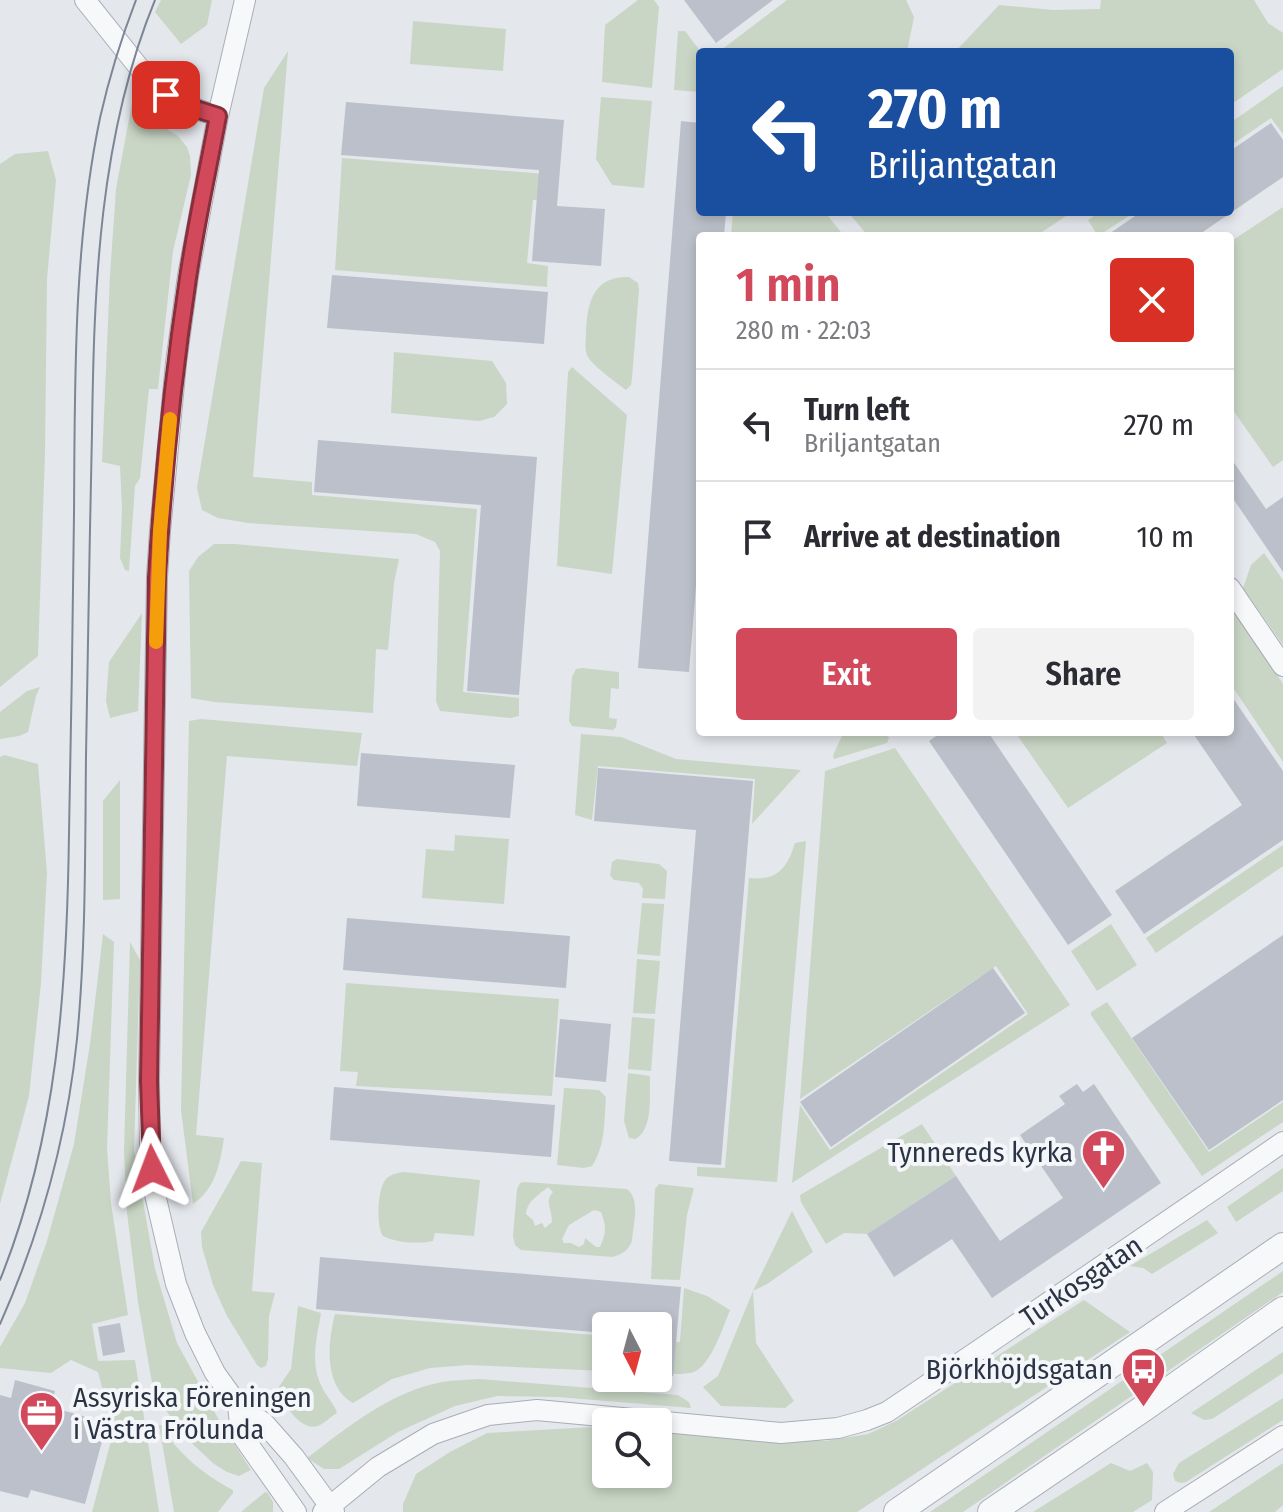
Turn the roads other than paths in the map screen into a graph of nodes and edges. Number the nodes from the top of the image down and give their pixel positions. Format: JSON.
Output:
{"nodes":[{"id":1,"x":85,"y":0,"type":"edge"},
{"id":2,"x":245,"y":0,"type":"edge"},
{"id":3,"x":218,"y":116,"type":"junction"},
{"id":4,"x":1234,"y":594,"type":"edge"},
{"id":5,"x":1283,"y":666,"type":"edge"},
{"id":6,"x":1283,"y":1142,"type":"edge"},
{"id":7,"x":1283,"y":1246,"type":"edge"},
{"id":8,"x":1283,"y":1310,"type":"edge"},
{"id":9,"x":238,"y":1405,"type":"junction"},
{"id":10,"x":1283,"y":1436,"type":"edge"},
{"id":11,"x":329,"y":1510,"type":"edge"},
{"id":12,"x":296,"y":1512,"type":"edge"},
{"id":13,"x":897,"y":1512,"type":"edge"},
{"id":14,"x":991,"y":1512,"type":"edge"},
{"id":15,"x":1165,"y":1512,"type":"edge"}],
"edges":[{"from":1,"to":3,"type":"street"},
{"from":2,"to":3,"type":"street"},
{"from":3,"to":9,"type":"street"},
{"from":4,"to":5,"type":"street"},
{"from":6,"to":11,"type":"street","name":"Turkosgatan"},
{"from":7,"to":13,"type":"street"},
{"from":8,"to":14,"type":"street"},
{"from":9,"to":11,"type":"street"},
{"from":9,"to":12,"type":"street"},
{"from":10,"to":15,"type":"street"}]}
